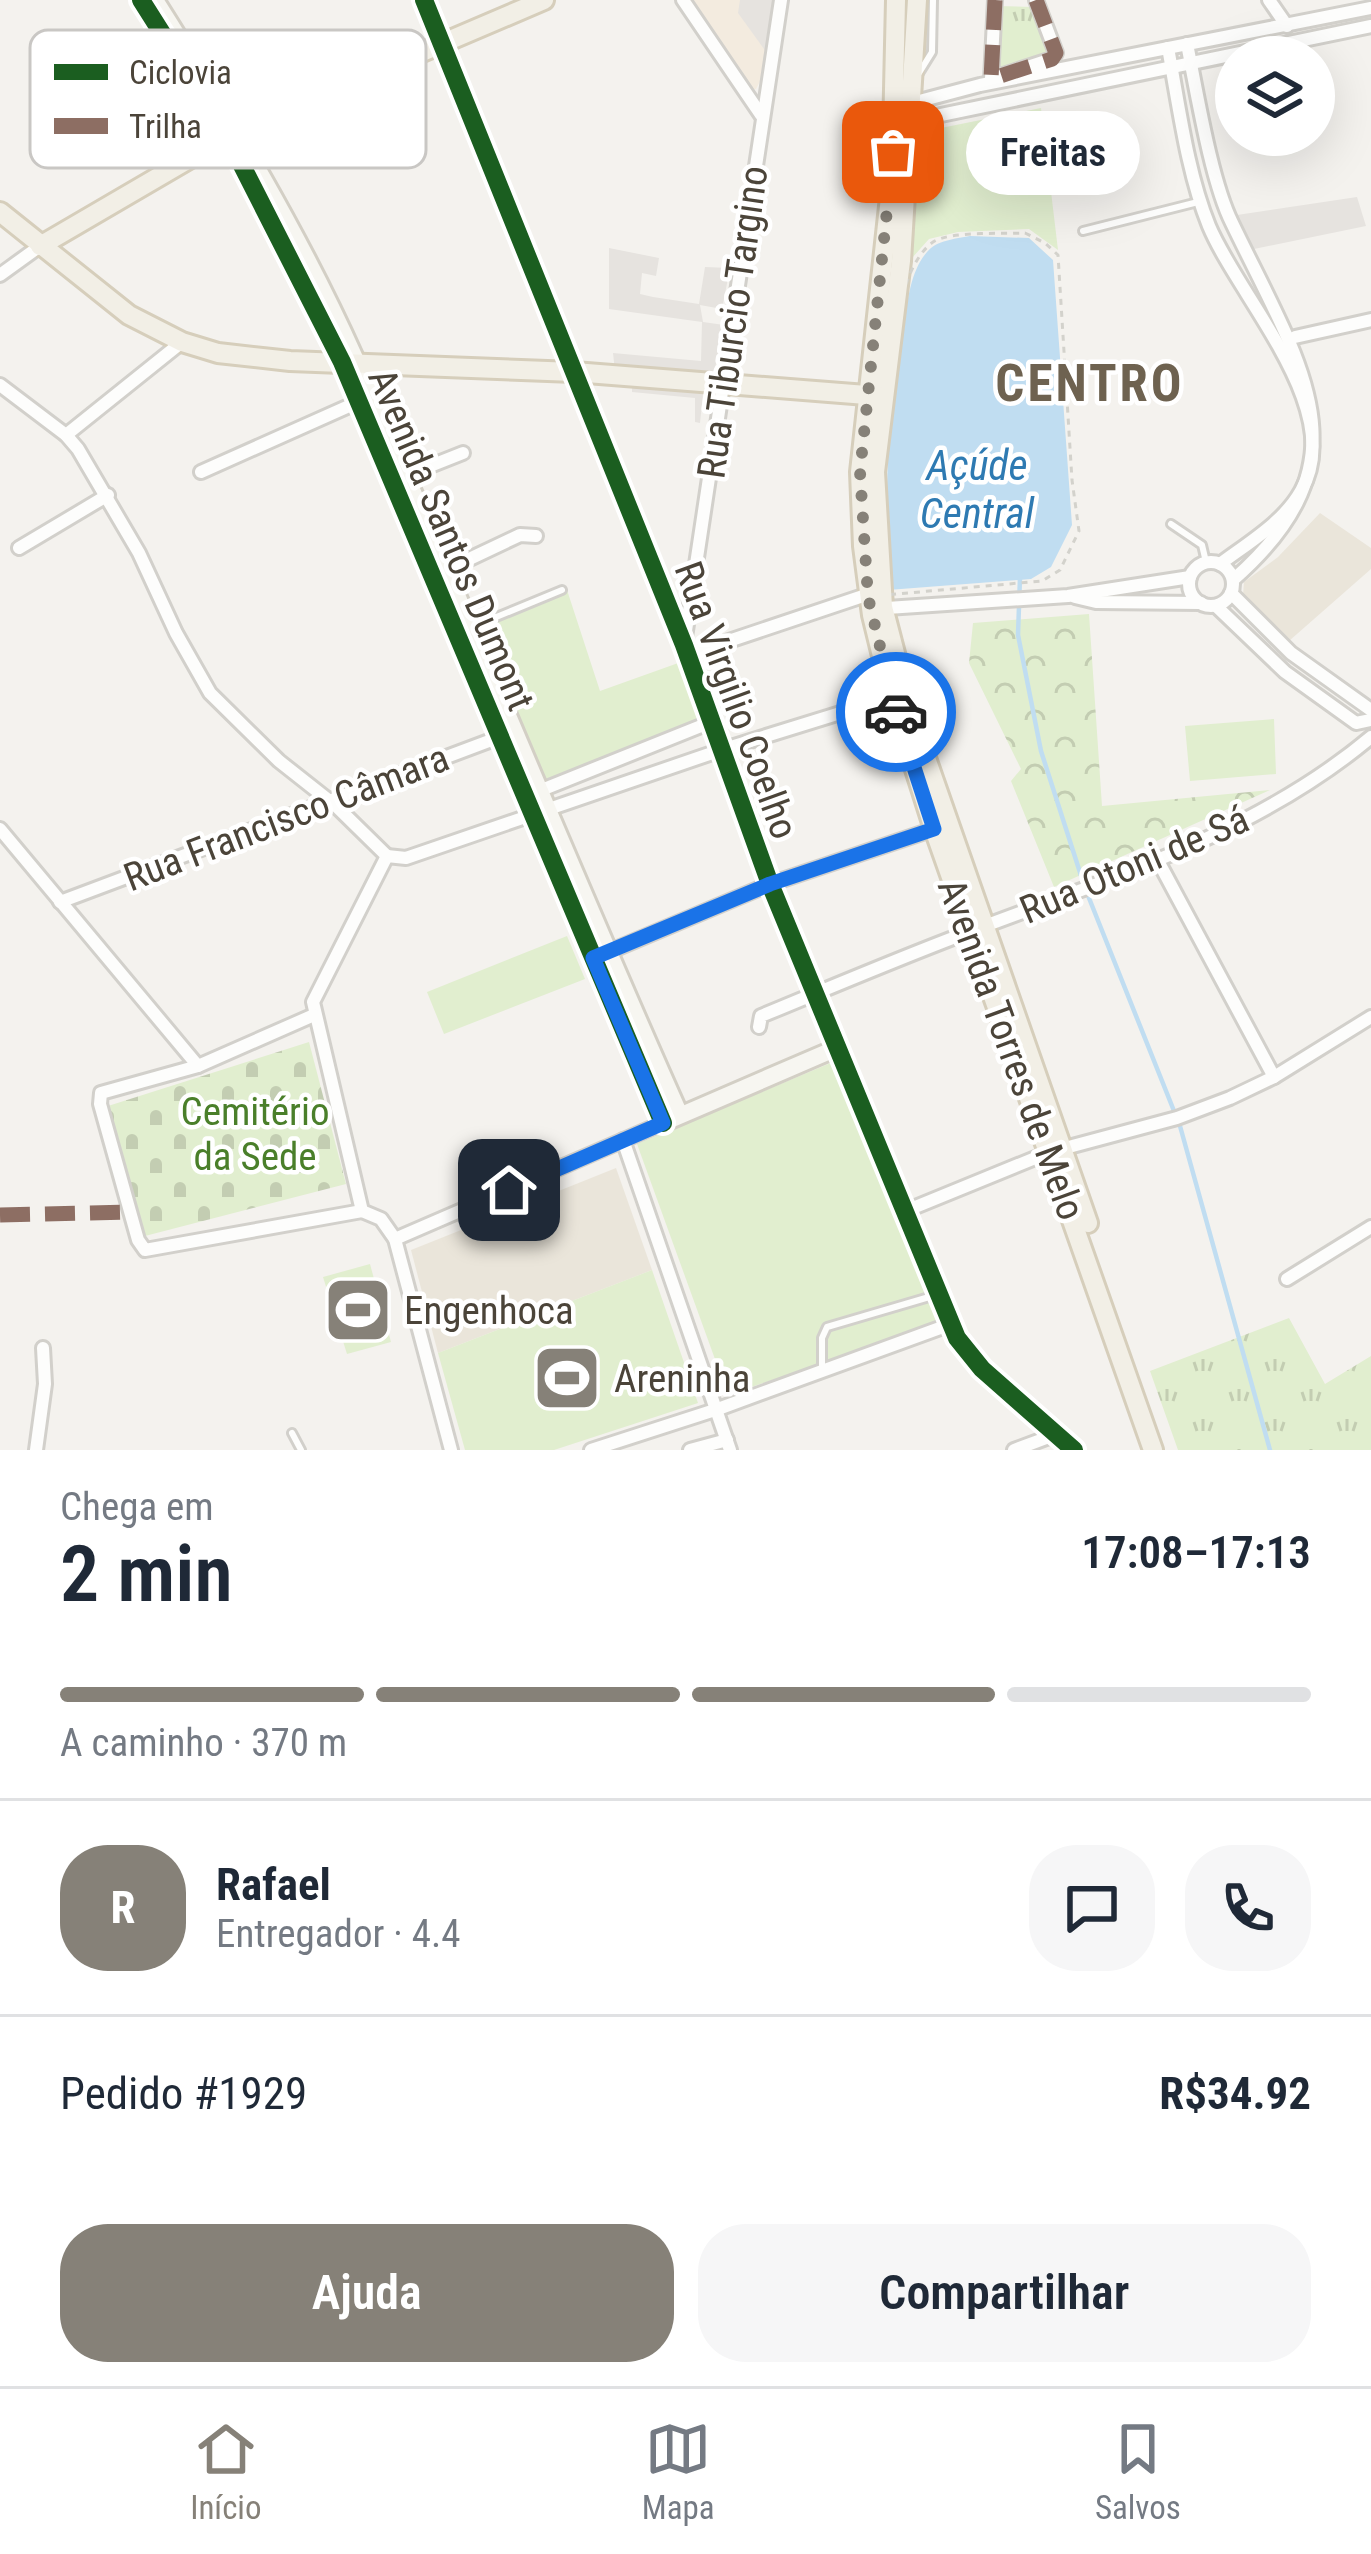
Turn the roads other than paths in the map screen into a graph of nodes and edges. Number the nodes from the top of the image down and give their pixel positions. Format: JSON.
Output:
{"nodes":[{"id":1,"x":140,"y":0,"type":"edge"},
{"id":2,"x":155,"y":0,"type":"edge"},
{"id":3,"x":424,"y":0,"type":"edge"},
{"id":4,"x":544,"y":0,"type":"edge"},
{"id":5,"x":683,"y":0,"type":"edge"},
{"id":6,"x":781,"y":0,"type":"edge"},
{"id":7,"x":896,"y":0,"type":"edge"},
{"id":8,"x":917,"y":0,"type":"edge"},
{"id":9,"x":933,"y":0,"type":"edge"},
{"id":10,"x":995,"y":0,"type":"edge"},
{"id":11,"x":1036,"y":0,"type":"edge"},
{"id":12,"x":1269,"y":0,"type":"edge"},
{"id":13,"x":1371,"y":8,"type":"edge"},
{"id":14,"x":1288,"y":26,"type":"junction"},
{"id":15,"x":1371,"y":26,"type":"edge"},
{"id":16,"x":161,"y":30,"type":"edge"},
{"id":17,"x":172,"y":30,"type":"edge"},
{"id":18,"x":1187,"y":44,"type":"junction"},
{"id":19,"x":444,"y":45,"type":"junction"},
{"id":20,"x":1168,"y":48,"type":"junction"},
{"id":21,"x":426,"y":53,"type":"edge"},
{"id":22,"x":1191,"y":64,"type":"junction"},
{"id":23,"x":1172,"y":68,"type":"junction"},
{"id":24,"x":905,"y":109,"type":"junction"},
{"id":25,"x":762,"y":116,"type":"junction"},
{"id":26,"x":173,"y":168,"type":"edge"},
{"id":27,"x":249,"y":168,"type":"edge"},
{"id":28,"x":1201,"y":201,"type":"junction"},
{"id":29,"x":0,"y":212,"type":"edge"},
{"id":30,"x":1083,"y":231,"type":"dead end"},
{"id":31,"x":40,"y":245,"type":"junction"},
{"id":32,"x":0,"y":275,"type":"edge"},
{"id":33,"x":1371,"y":320,"type":"edge"},
{"id":34,"x":1295,"y":337,"type":"junction"},
{"id":35,"x":182,"y":342,"type":"junction"},
{"id":36,"x":349,"y":362,"type":"junction"},
{"id":37,"x":574,"y":372,"type":"junction"},
{"id":38,"x":0,"y":385,"type":"edge"},
{"id":39,"x":720,"y":386,"type":"junction"},
{"id":40,"x":1322,"y":389,"type":"dead end"},
{"id":41,"x":875,"y":396,"type":"junction"},
{"id":42,"x":358,"y":402,"type":"junction"},
{"id":43,"x":66,"y":435,"type":"junction"},
{"id":44,"x":463,"y":453,"type":"dead end"},
{"id":45,"x":201,"y":472,"type":"dead end"},
{"id":46,"x":405,"y":476,"type":"junction"},
{"id":47,"x":108,"y":495,"type":"junction"},
{"id":48,"x":1171,"y":524,"type":"dead end"},
{"id":49,"x":1298,"y":531,"type":"dead end"},
{"id":50,"x":536,"y":536,"type":"dead end"},
{"id":51,"x":19,"y":548,"type":"dead end"},
{"id":52,"x":1213,"y":563,"type":"junction"},
{"id":53,"x":444,"y":571,"type":"junction"},
{"id":54,"x":1190,"y":577,"type":"junction"},
{"id":55,"x":1232,"y":587,"type":"junction"},
{"id":56,"x":562,"y":590,"type":"dead end"},
{"id":57,"x":1068,"y":596,"type":"junction"},
{"id":58,"x":876,"y":602,"type":"junction"},
{"id":59,"x":1208,"y":604,"type":"junction"},
{"id":60,"x":468,"y":628,"type":"junction"},
{"id":61,"x":686,"y":650,"type":"junction"},
{"id":62,"x":892,"y":697,"type":"junction"},
{"id":63,"x":1371,"y":710,"type":"edge"},
{"id":64,"x":1371,"y":720,"type":"edge"},
{"id":65,"x":711,"y":722,"type":"junction"},
{"id":66,"x":506,"y":735,"type":"junction"},
{"id":67,"x":1371,"y":737,"type":"edge"},
{"id":68,"x":721,"y":750,"type":"junction"},
{"id":69,"x":531,"y":794,"type":"junction"},
{"id":70,"x":328,"y":800,"type":"junction"},
{"id":71,"x":538,"y":812,"type":"junction"},
{"id":72,"x":0,"y":829,"type":"edge"},
{"id":73,"x":934,"y":829,"type":"junction"},
{"id":74,"x":387,"y":856,"type":"junction"},
{"id":75,"x":1157,"y":859,"type":"junction"},
{"id":76,"x":770,"y":884,"type":"junction"},
{"id":77,"x":60,"y":902,"type":"junction"},
{"id":78,"x":978,"y":929,"type":"junction"},
{"id":79,"x":601,"y":955,"type":"junction"},
{"id":80,"x":816,"y":994,"type":"junction"},
{"id":81,"x":314,"y":1015,"type":"junction"},
{"id":82,"x":1370,"y":1019,"type":"edge"},
{"id":83,"x":759,"y":1027,"type":"dead end"},
{"id":84,"x":836,"y":1048,"type":"junction"},
{"id":85,"x":198,"y":1066,"type":"junction"},
{"id":86,"x":1274,"y":1077,"type":"junction"},
{"id":87,"x":671,"y":1119,"type":"junction"},
{"id":88,"x":623,"y":1140,"type":"junction"},
{"id":89,"x":1056,"y":1150,"type":"junction"},
{"id":90,"x":362,"y":1211,"type":"junction"},
{"id":91,"x":903,"y":1212,"type":"junction"},
{"id":92,"x":1371,"y":1227,"type":"edge"},
{"id":93,"x":394,"y":1239,"type":"junction"},
{"id":94,"x":1287,"y":1279,"type":"dead end"},
{"id":95,"x":939,"y":1295,"type":"junction"},
{"id":96,"x":951,"y":1324,"type":"junction"},
{"id":97,"x":43,"y":1348,"type":"dead end"},
{"id":98,"x":822,"y":1370,"type":"junction"},
{"id":99,"x":718,"y":1409,"type":"junction"},
{"id":100,"x":292,"y":1432,"type":"dead end"},
{"id":101,"x":1058,"y":1434,"type":"junction"},
{"id":102,"x":729,"y":1445,"type":"edge"},
{"id":103,"x":36,"y":1450,"type":"edge"},
{"id":104,"x":301,"y":1450,"type":"edge"},
{"id":105,"x":451,"y":1450,"type":"edge"},
{"id":106,"x":591,"y":1450,"type":"edge"},
{"id":107,"x":690,"y":1450,"type":"edge"},
{"id":108,"x":1014,"y":1450,"type":"edge"},
{"id":109,"x":1075,"y":1450,"type":"edge"},
{"id":110,"x":1153,"y":1450,"type":"edge"},
{"id":111,"x":1163,"y":1450,"type":"edge"}],
"edges":[{"from":1,"to":16,"type":"street","name":"Avenida Santos Dumont"},
{"from":2,"to":17,"type":"street","name":"Avenida Santos Dumont"},
{"from":3,"to":19,"type":"street","name":"Rua Virgilio Coelho"},
{"from":4,"to":19,"type":"main road"},
{"from":5,"to":25,"type":"street"},
{"from":6,"to":25,"type":"street","name":"Rua Tiburcio Targino"},
{"from":7,"to":24,"type":"main road","name":"Avenida Torres de Melo"},
{"from":8,"to":24,"type":"main road","name":"Avenida Torres de Melo"},
{"from":9,"to":24,"type":"lane"},
{"from":10,"to":11,"type":"street"},
{"from":12,"to":14,"type":"street"},
{"from":13,"to":14,"type":"street"},
{"from":14,"to":18,"type":"street"},
{"from":15,"to":22,"type":"street"},
{"from":18,"to":20,"type":"street"},
{"from":18,"to":22,"type":"street"},
{"from":19,"to":21,"type":"main road"},
{"from":19,"to":37,"type":"street","name":"Rua Virgilio Coelho"},
{"from":20,"to":23,"type":"street"},
{"from":20,"to":24,"type":"street"},
{"from":22,"to":23,"type":"street"},
{"from":22,"to":34,"type":"street"},
{"from":23,"to":24,"type":"street"},
{"from":23,"to":28,"type":"street"},
{"from":24,"to":41,"type":"main road","name":"Avenida Torres de Melo"},
{"from":25,"to":39,"type":"street","name":"Rua Tiburcio Targino"},
{"from":26,"to":31,"type":"main road"},
{"from":27,"to":36,"type":"street","name":"Avenida Santos Dumont"},
{"from":28,"to":30,"type":"lane"},
{"from":28,"to":52,"type":"street"},
{"from":29,"to":31,"type":"main road"},
{"from":31,"to":32,"type":"street"},
{"from":31,"to":35,"type":"main road"},
{"from":33,"to":34,"type":"street"},
{"from":34,"to":40,"type":"street"},
{"from":35,"to":36,"type":"main road"},
{"from":35,"to":43,"type":"street"},
{"from":36,"to":37,"type":"main road"},
{"from":36,"to":42,"type":"street","name":"Avenida Santos Dumont"},
{"from":36,"to":46,"type":"street","name":"Avenida Santos Dumont"},
{"from":37,"to":39,"type":"main road"},
{"from":37,"to":61,"type":"street","name":"Rua Virgilio Coelho"},
{"from":38,"to":43,"type":"street"},
{"from":39,"to":41,"type":"main road"},
{"from":39,"to":61,"type":"street","name":"Rua Tiburcio Targino"},
{"from":41,"to":58,"type":"main road","name":"Avenida Torres de Melo"},
{"from":42,"to":45,"type":"street"},
{"from":42,"to":66,"type":"street","name":"Avenida Santos Dumont"},
{"from":43,"to":47,"type":"street"},
{"from":44,"to":46,"type":"street"},
{"from":46,"to":53,"type":"street","name":"Avenida Santos Dumont"},
{"from":47,"to":51,"type":"street"},
{"from":47,"to":70,"type":"street"},
{"from":48,"to":52,"type":"lane"},
{"from":49,"to":55,"type":"street"},
{"from":50,"to":53,"type":"street"},
{"from":52,"to":54,"type":"street"},
{"from":52,"to":55,"type":"street"},
{"from":53,"to":60,"type":"street","name":"Avenida Santos Dumont"},
{"from":54,"to":57,"type":"street"},
{"from":54,"to":59,"type":"street"},
{"from":55,"to":59,"type":"street"},
{"from":55,"to":63,"type":"street"},
{"from":56,"to":60,"type":"lane"},
{"from":57,"to":58,"type":"street"},
{"from":57,"to":59,"type":"street"},
{"from":58,"to":61,"type":"street"},
{"from":58,"to":62,"type":"main road","name":"Avenida Torres de Melo"},
{"from":58,"to":78,"type":"main road","name":"Avenida Torres de Melo"},
{"from":59,"to":64,"type":"street"},
{"from":60,"to":66,"type":"street","name":"Avenida Santos Dumont"},
{"from":61,"to":65,"type":"street","name":"Rua Virgilio Coelho"},
{"from":62,"to":68,"type":"street"},
{"from":62,"to":73,"type":"main road","name":"Avenida Torres de Melo"},
{"from":65,"to":68,"type":"street","name":"Rua Virgilio Coelho"},
{"from":65,"to":69,"type":"street"},
{"from":66,"to":69,"type":"street","name":"Avenida Santos Dumont"},
{"from":66,"to":70,"type":"street","name":"Rua Francisco Câmara"},
{"from":67,"to":75,"type":"street","name":"Rua Otoni de Sá"},
{"from":68,"to":71,"type":"street"},
{"from":68,"to":76,"type":"street","name":"Rua Virgilio Coelho"},
{"from":69,"to":71,"type":"street","name":"Avenida Santos Dumont"},
{"from":70,"to":74,"type":"street"},
{"from":70,"to":77,"type":"street","name":"Rua Francisco Câmara"},
{"from":71,"to":74,"type":"street"},
{"from":71,"to":79,"type":"street","name":"Avenida Santos Dumont"},
{"from":72,"to":77,"type":"street"},
{"from":73,"to":76,"type":"street"},
{"from":73,"to":78,"type":"main road","name":"Avenida Torres de Melo"},
{"from":74,"to":81,"type":"street"},
{"from":75,"to":78,"type":"street","name":"Rua Otoni de Sá"},
{"from":75,"to":86,"type":"street"},
{"from":76,"to":79,"type":"street"},
{"from":76,"to":80,"type":"street","name":"Rua Virgilio Coelho"},
{"from":77,"to":85,"type":"street"},
{"from":78,"to":80,"type":"street","name":"Rua Otoni de Sá"},
{"from":78,"to":89,"type":"main road","name":"Avenida Torres de Melo"},
{"from":79,"to":87,"type":"street","name":"Avenida Santos Dumont"},
{"from":80,"to":83,"type":"street","name":"Rua Otoni de Sá"},
{"from":80,"to":84,"type":"street","name":"Rua Virgilio Coelho"},
{"from":81,"to":85,"type":"street"},
{"from":81,"to":90,"type":"street"},
{"from":82,"to":86,"type":"street"},
{"from":84,"to":87,"type":"street"},
{"from":84,"to":91,"type":"street","name":"Rua Virgilio Coelho"},
{"from":85,"to":90,"type":"street"},
{"from":86,"to":89,"type":"street"},
{"from":87,"to":88,"type":"street"},
{"from":88,"to":93,"type":"street"},
{"from":88,"to":99,"type":"street"},
{"from":89,"to":91,"type":"street"},
{"from":89,"to":110,"type":"main road","name":"Avenida Torres de Melo"},
{"from":89,"to":111,"type":"main road","name":"Avenida Torres de Melo"},
{"from":90,"to":93,"type":"street"},
{"from":91,"to":95,"type":"street","name":"Rua Virgilio Coelho"},
{"from":92,"to":94,"type":"street"},
{"from":93,"to":105,"type":"street"},
{"from":95,"to":96,"type":"street","name":"Rua Virgilio Coelho"},
{"from":95,"to":98,"type":"lane"},
{"from":96,"to":98,"type":"street"},
{"from":96,"to":101,"type":"street","name":"Rua Virgilio Coelho"},
{"from":97,"to":103,"type":"street"},
{"from":98,"to":99,"type":"street"},
{"from":99,"to":102,"type":"street"},
{"from":99,"to":106,"type":"street"},
{"from":100,"to":104,"type":"lane"},
{"from":101,"to":108,"type":"street"},
{"from":101,"to":109,"type":"street","name":"Rua Virgilio Coelho"},
{"from":102,"to":107,"type":"street"}]}
